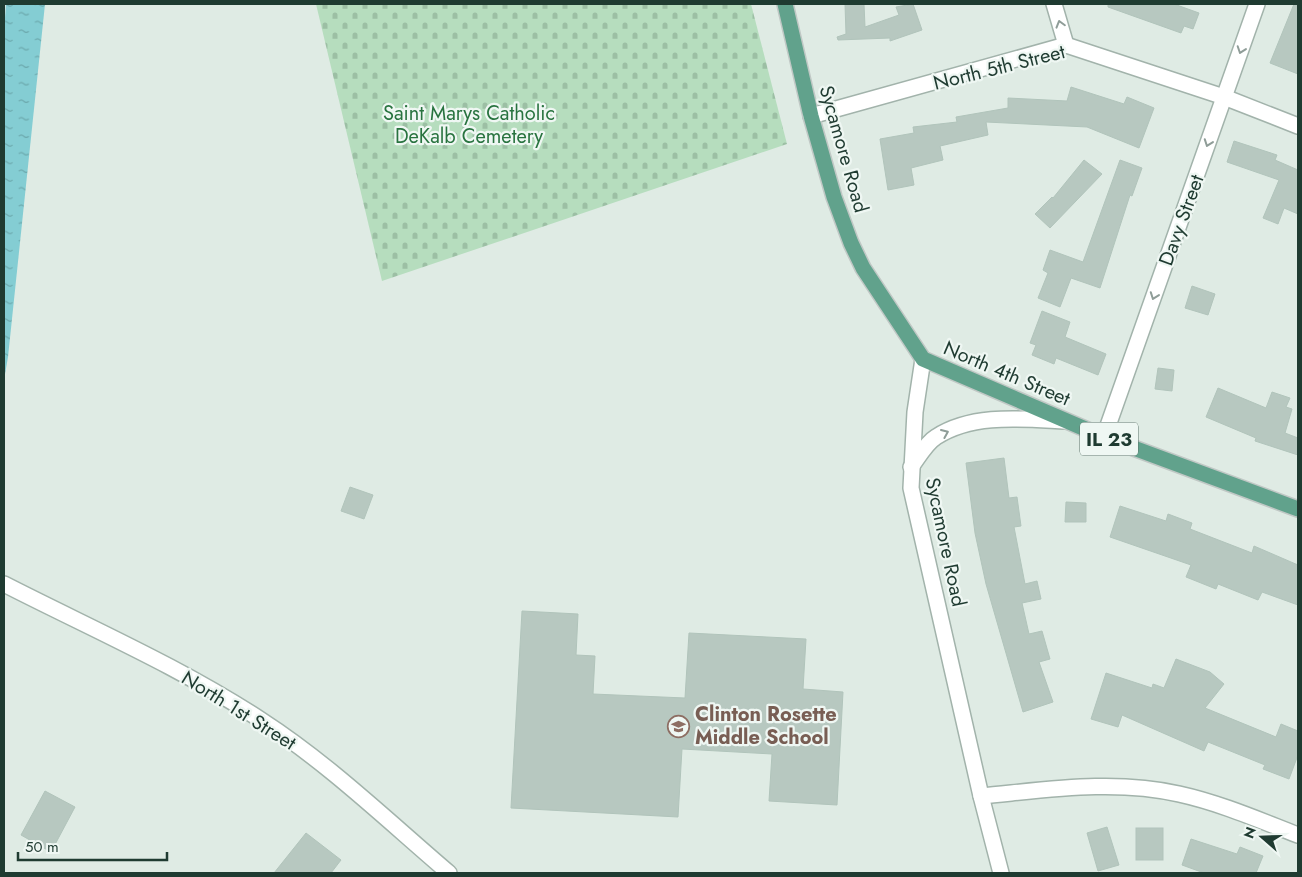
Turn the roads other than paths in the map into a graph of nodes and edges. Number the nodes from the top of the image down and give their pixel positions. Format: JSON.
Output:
{"nodes":[{"id":1,"x":785,"y":4,"type":"edge"},
{"id":2,"x":1054,"y":4,"type":"edge"},
{"id":3,"x":1257,"y":4,"type":"edge"},
{"id":4,"x":1066,"y":45,"type":"junction"},
{"id":5,"x":1224,"y":97,"type":"junction"},
{"id":6,"x":810,"y":116,"type":"junction"},
{"id":7,"x":1298,"y":126,"type":"edge"},
{"id":8,"x":923,"y":359,"type":"junction"},
{"id":9,"x":1068,"y":421,"type":"junction"},
{"id":10,"x":1104,"y":437,"type":"junction"},
{"id":11,"x":911,"y":467,"type":"junction"},
{"id":12,"x":1298,"y":509,"type":"edge"},
{"id":13,"x":4,"y":584,"type":"edge"},
{"id":14,"x":981,"y":796,"type":"junction"},
{"id":15,"x":1298,"y":835,"type":"edge"},
{"id":16,"x":449,"y":873,"type":"edge"},
{"id":17,"x":1001,"y":873,"type":"edge"}],
"edges":[{"from":1,"to":6,"type":"main road","name":"Sycamore Road"},
{"from":4,"to":2,"type":"street","one_way":true},
{"from":3,"to":5,"type":"street","name":"Davy Street","one_way":true},
{"from":4,"to":5,"type":"street","name":"North 5th Street"},
{"from":4,"to":6,"type":"street","name":"North 5th Street"},
{"from":5,"to":7,"type":"street","name":"North 5th Street"},
{"from":5,"to":10,"type":"street","name":"Davy Street","one_way":true},
{"from":6,"to":8,"type":"main road","name":"Sycamore Road"},
{"from":8,"to":9,"type":"main road","name":"North 4th Street","number":"IL 23"},
{"from":8,"to":11,"type":"street","name":"Sycamore Road"},
{"from":9,"to":10,"type":"main road","name":"North 4th Street","number":"IL 23"},
{"from":11,"to":9,"type":"street","one_way":true},
{"from":10,"to":12,"type":"main road","name":"North 4th Street","number":"IL 23"},
{"from":11,"to":14,"type":"street","name":"Sycamore Road"},
{"from":13,"to":16,"type":"street","name":"North 1st Street"},
{"from":14,"to":15,"type":"street"},
{"from":14,"to":17,"type":"street","name":"Sycamore Road"}]}
